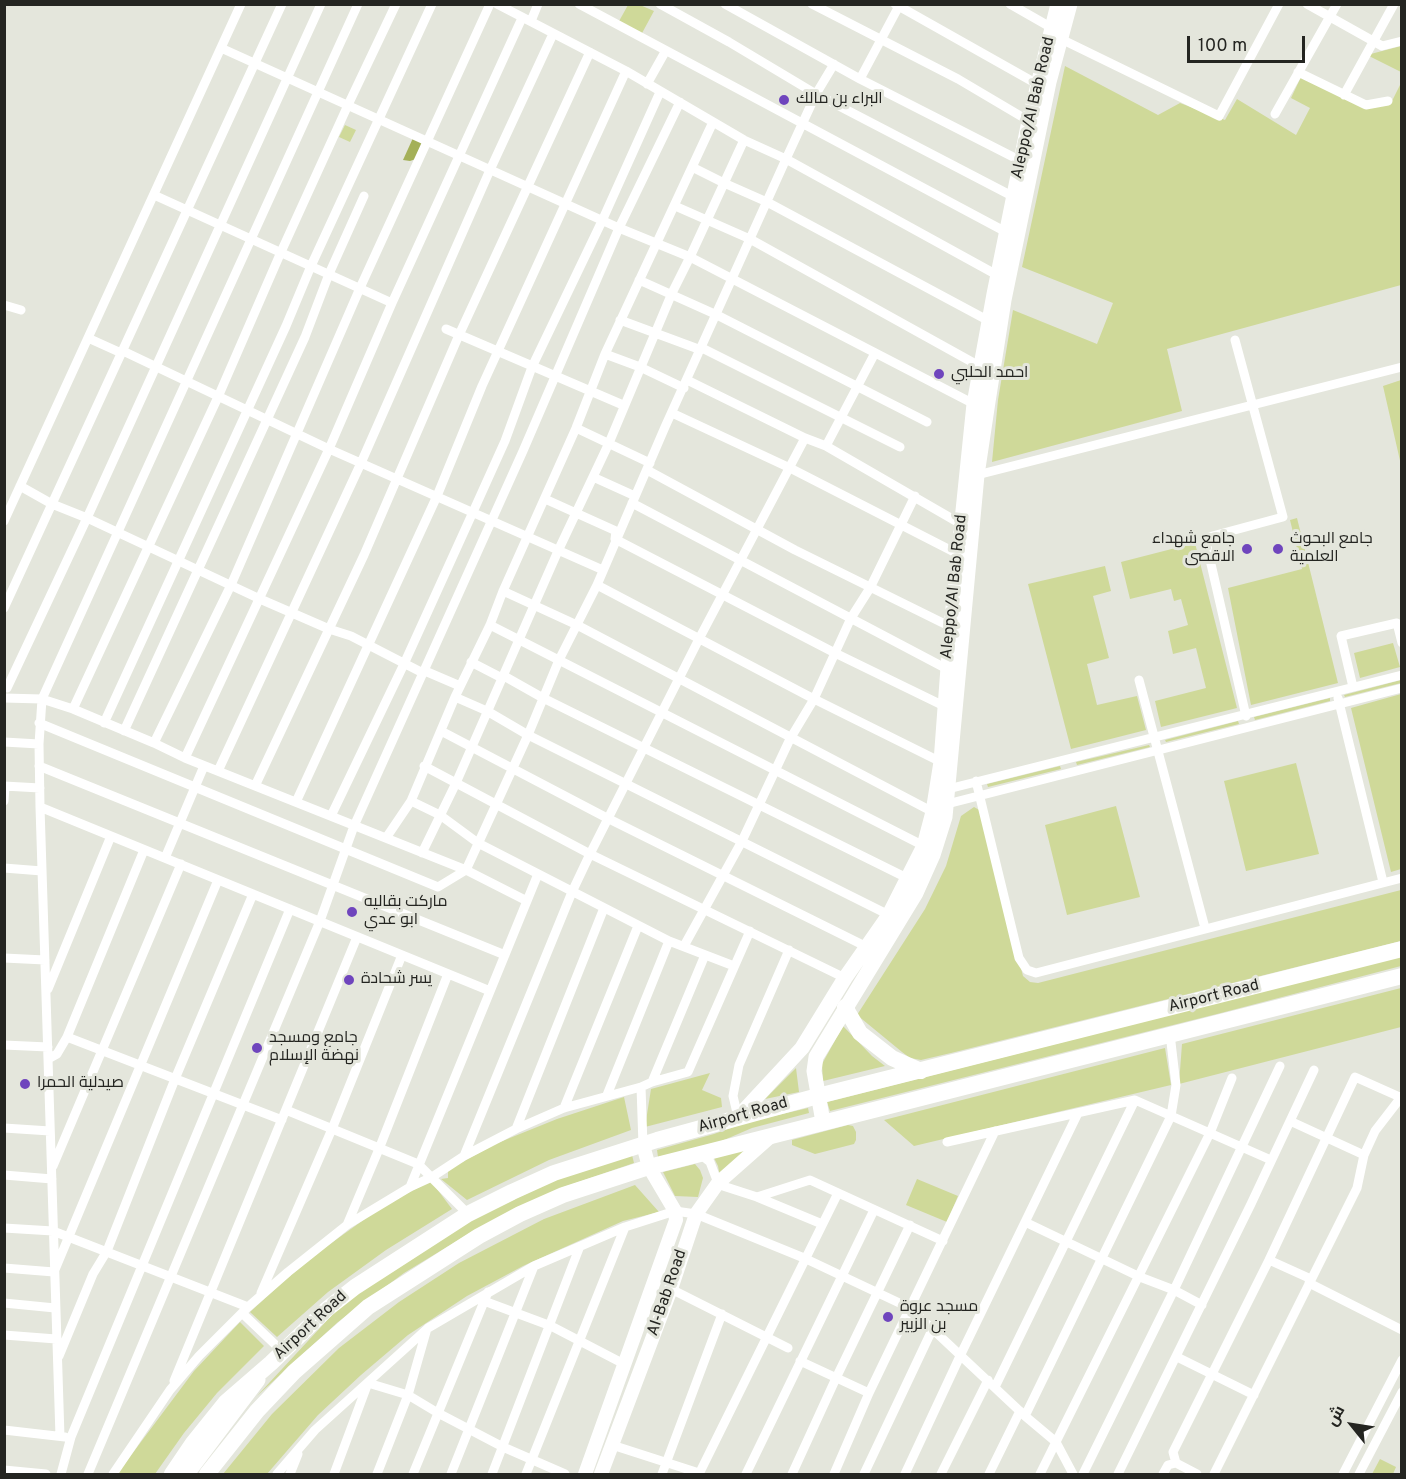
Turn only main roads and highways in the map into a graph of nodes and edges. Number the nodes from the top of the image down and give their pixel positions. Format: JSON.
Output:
{"nodes":[{"id":1,"x":1058,"y":4,"type":"edge"},
{"id":2,"x":1070,"y":4,"type":"edge"},
{"id":3,"x":1057,"y":34,"type":"junction"},
{"id":4,"x":1401,"y":949,"type":"edge"},
{"id":5,"x":1401,"y":976,"type":"edge"},
{"id":6,"x":845,"y":1007,"type":"junction"},
{"id":7,"x":802,"y":1048,"type":"junction"},
{"id":8,"x":816,"y":1057,"type":"junction"},
{"id":9,"x":921,"y":1071,"type":"junction"},
{"id":10,"x":818,"y":1096,"type":"junction"},
{"id":11,"x":738,"y":1117,"type":"junction"},
{"id":12,"x":823,"y":1122,"type":"junction"},
{"id":13,"x":772,"y":1136,"type":"junction"},
{"id":14,"x":643,"y":1145,"type":"junction"},
{"id":15,"x":649,"y":1167,"type":"junction"},
{"id":16,"x":277,"y":1357,"type":"junction"},
{"id":17,"x":172,"y":1474,"type":"edge"},
{"id":18,"x":188,"y":1474,"type":"edge"},
{"id":19,"x":207,"y":1474,"type":"edge"},
{"id":20,"x":585,"y":1474,"type":"edge"},
{"id":21,"x":601,"y":1474,"type":"edge"}],
"edges":[{"from":1,"to":3,"type":"main road","name":"Aleppo/Al Bab Road"},
{"from":2,"to":3,"type":"main road","name":"Aleppo/Al Bab Road"},
{"from":3,"to":6,"type":"main road","name":"Aleppo/Al Bab Road"},
{"from":3,"to":7,"type":"main road","name":"Aleppo/Al Bab Road"},
{"from":4,"to":9,"type":"highway","name":"Airport Road"},
{"from":5,"to":12,"type":"highway","name":"Airport Road"},
{"from":6,"to":8,"type":"main road","name":"Aleppo/Al Bab Road"},
{"from":6,"to":9,"type":"highway"},
{"from":7,"to":8,"type":"main road"},
{"from":7,"to":11,"type":"main road","name":"Aleppo/Al Bab Road"},
{"from":8,"to":10,"type":"main road"},
{"from":9,"to":10,"type":"highway","name":"Airport Road"},
{"from":10,"to":11,"type":"highway","name":"Airport Road"},
{"from":10,"to":12,"type":"main road"},
{"from":11,"to":14,"type":"highway","name":"Airport Road"},
{"from":12,"to":13,"type":"highway","name":"Airport Road"},
{"from":13,"to":15,"type":"highway","name":"Airport Road"},
{"from":13,"to":21,"type":"main road","name":"Al-Bab Road"},
{"from":14,"to":15,"type":"main road"},
{"from":14,"to":16,"type":"highway","name":"Airport Road"},
{"from":15,"to":19,"type":"highway","name":"Airport Road"},
{"from":15,"to":20,"type":"main road","name":"Al-Bab Road"},
{"from":16,"to":17,"type":"highway"},
{"from":16,"to":18,"type":"main road","name":"Airport Road"}]}
